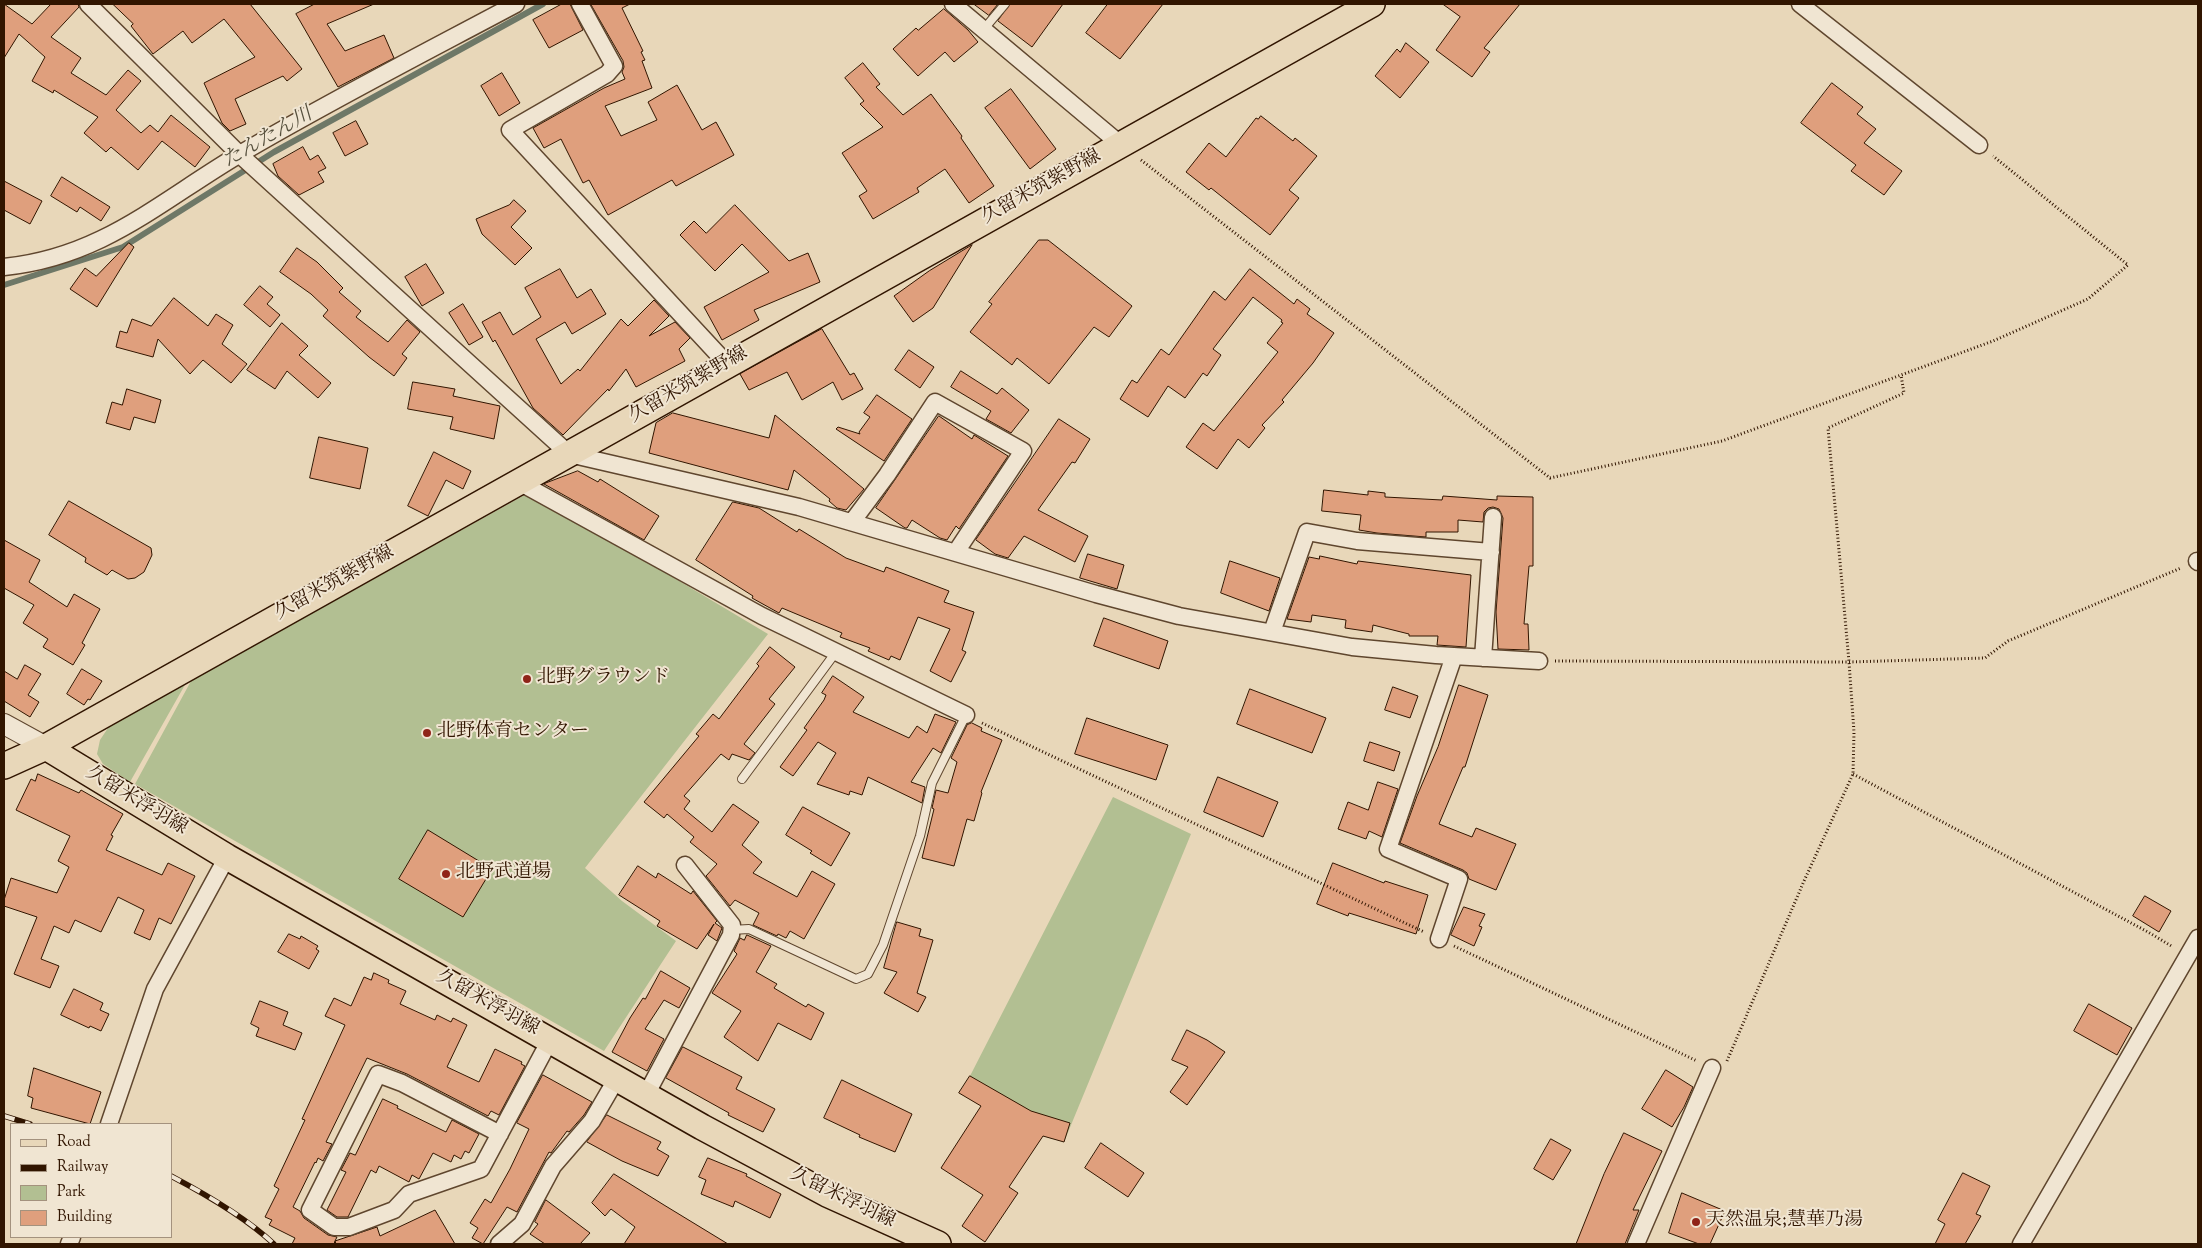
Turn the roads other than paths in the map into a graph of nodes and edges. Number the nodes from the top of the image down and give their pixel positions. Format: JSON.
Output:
{"nodes":[{"id":1,"x":88,"y":4,"type":"edge"},
{"id":2,"x":516,"y":4,"type":"edge"},
{"id":3,"x":580,"y":4,"type":"edge"},
{"id":4,"x":954,"y":4,"type":"edge"},
{"id":5,"x":1005,"y":4,"type":"edge"},
{"id":6,"x":1372,"y":4,"type":"edge"},
{"id":7,"x":1800,"y":4,"type":"edge"},
{"id":8,"x":984,"y":29,"type":"junction"},
{"id":9,"x":1120,"y":144,"type":"junction"},
{"id":10,"x":1979,"y":145,"type":"road end"},
{"id":11,"x":239,"y":154,"type":"junction"},
{"id":12,"x":4,"y":268,"type":"edge"},
{"id":13,"x":728,"y":364,"type":"junction"},
{"id":14,"x":569,"y":454,"type":"junction"},
{"id":15,"x":517,"y":481,"type":"junction"},
{"id":16,"x":1493,"y":517,"type":"dead end"},
{"id":17,"x":852,"y":522,"type":"junction"},
{"id":18,"x":956,"y":552,"type":"junction"},
{"id":19,"x":1491,"y":552,"type":"junction"},
{"id":20,"x":1272,"y":632,"type":"junction"},
{"id":21,"x":836,"y":652,"type":"junction"},
{"id":22,"x":1454,"y":656,"type":"junction"},
{"id":23,"x":1483,"y":658,"type":"junction"},
{"id":24,"x":1539,"y":661,"type":"road end"},
{"id":25,"x":966,"y":715,"type":"joint"},
{"id":26,"x":4,"y":724,"type":"edge"},
{"id":27,"x":46,"y":747,"type":"junction"},
{"id":28,"x":4,"y":766,"type":"edge"},
{"id":29,"x":742,"y":779,"type":"dead end"},
{"id":30,"x":227,"y":857,"type":"junction"},
{"id":31,"x":685,"y":865,"type":"dead end"},
{"id":32,"x":731,"y":930,"type":"junction"},
{"id":33,"x":2198,"y":938,"type":"edge"},
{"id":34,"x":1439,"y":939,"type":"road end"},
{"id":35,"x":2193,"y":961,"type":"edge"},
{"id":36,"x":550,"y":1040,"type":"junction"},
{"id":37,"x":1712,"y":1068,"type":"road end"},
{"id":38,"x":617,"y":1078,"type":"junction"},
{"id":39,"x":646,"y":1095,"type":"junction"},
{"id":40,"x":109,"y":1123,"type":"edge"},
{"id":41,"x":500,"y":1134,"type":"junction"},
{"id":42,"x":499,"y":1244,"type":"edge"},
{"id":43,"x":938,"y":1244,"type":"edge"},
{"id":44,"x":1636,"y":1244,"type":"edge"},
{"id":45,"x":2021,"y":1244,"type":"edge"}],
"edges":[{"from":1,"to":11,"type":"street"},
{"from":2,"to":11,"type":"street"},
{"from":3,"to":13,"type":"street"},
{"from":4,"to":8,"type":"street"},
{"from":5,"to":8,"type":"lane"},
{"from":6,"to":9,"type":"main road","name":"久留米筑紫野線"},
{"from":7,"to":10,"type":"street"},
{"from":8,"to":9,"type":"street"},
{"from":9,"to":13,"type":"main road","name":"久留米筑紫野線"},
{"from":11,"to":12,"type":"street"},
{"from":11,"to":14,"type":"street"},
{"from":13,"to":14,"type":"main road","name":"久留米筑紫野線"},
{"from":14,"to":15,"type":"main road","name":"久留米筑紫野線"},
{"from":14,"to":17,"type":"street"},
{"from":15,"to":21,"type":"street"},
{"from":15,"to":27,"type":"main road","name":"久留米筑紫野線"},
{"from":16,"to":19,"type":"street"},
{"from":17,"to":18,"type":"street"},
{"from":17,"to":18,"type":"street"},
{"from":18,"to":20,"type":"street"},
{"from":19,"to":20,"type":"street"},
{"from":19,"to":23,"type":"street"},
{"from":20,"to":22,"type":"street"},
{"from":21,"to":25,"type":"street"},
{"from":21,"to":29,"type":"lane"},
{"from":22,"to":23,"type":"street"},
{"from":22,"to":34,"type":"street"},
{"from":23,"to":24,"type":"street"},
{"from":25,"to":32,"type":"lane"},
{"from":26,"to":27,"type":"street"},
{"from":27,"to":28,"type":"main road","name":"久留米筑紫野線"},
{"from":27,"to":30,"type":"main road","name":"久留米浮羽線"},
{"from":30,"to":36,"type":"main road","name":"久留米浮羽線"},
{"from":30,"to":40,"type":"street"},
{"from":31,"to":32,"type":"street"},
{"from":32,"to":39,"type":"street"},
{"from":33,"to":35,"type":"street"},
{"from":35,"to":45,"type":"street"},
{"from":36,"to":38,"type":"main road","name":"久留米浮羽線"},
{"from":36,"to":41,"type":"street"},
{"from":37,"to":44,"type":"street"},
{"from":38,"to":39,"type":"main road","name":"久留米浮羽線"},
{"from":38,"to":42,"type":"street"},
{"from":39,"to":43,"type":"main road","name":"久留米浮羽線"},
{"from":41,"to":41,"type":"street"}]}
